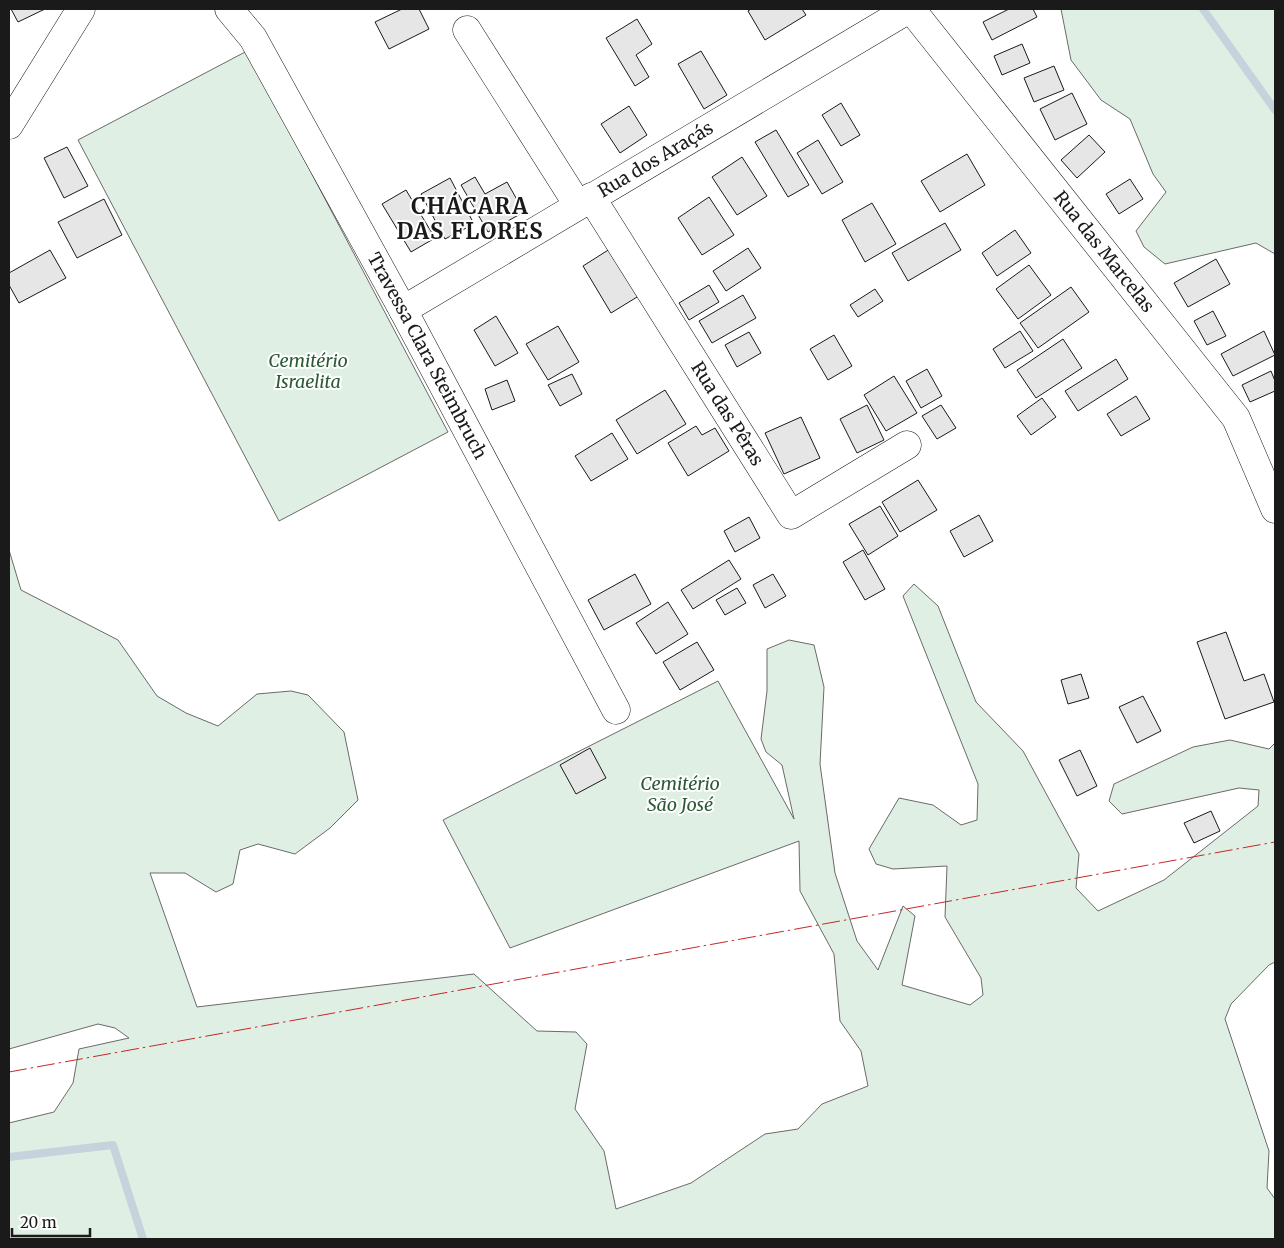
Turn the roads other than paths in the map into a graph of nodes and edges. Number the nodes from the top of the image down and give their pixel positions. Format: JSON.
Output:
{"nodes":[{"id":1,"x":81,"y":9,"type":"edge"},
{"id":2,"x":228,"y":9,"type":"edge"},
{"id":3,"x":910,"y":9,"type":"edge"},
{"id":4,"x":467,"y":30,"type":"dead end"},
{"id":5,"x":9,"y":125,"type":"edge"},
{"id":6,"x":585,"y":201,"type":"junction"},
{"id":7,"x":403,"y":310,"type":"junction"},
{"id":8,"x":907,"y":445,"type":"dead end"},
{"id":9,"x":1275,"y":509,"type":"edge"},
{"id":10,"x":616,"y":710,"type":"dead end"}],
"edges":[{"from":1,"to":5,"type":"street"},
{"from":2,"to":7,"type":"street","name":"Travessa Clara Steimbruch"},
{"from":3,"to":6,"type":"street","name":"Rua dos Araçás"},
{"from":3,"to":9,"type":"street","name":"Rua das Marcelas"},
{"from":4,"to":6,"type":"street"},
{"from":6,"to":7,"type":"street","name":"Rua dos Araçás"},
{"from":6,"to":8,"type":"street","name":"Rua das Pêras"},
{"from":7,"to":10,"type":"street","name":"Travessa Clara Steimbruch"}]}
